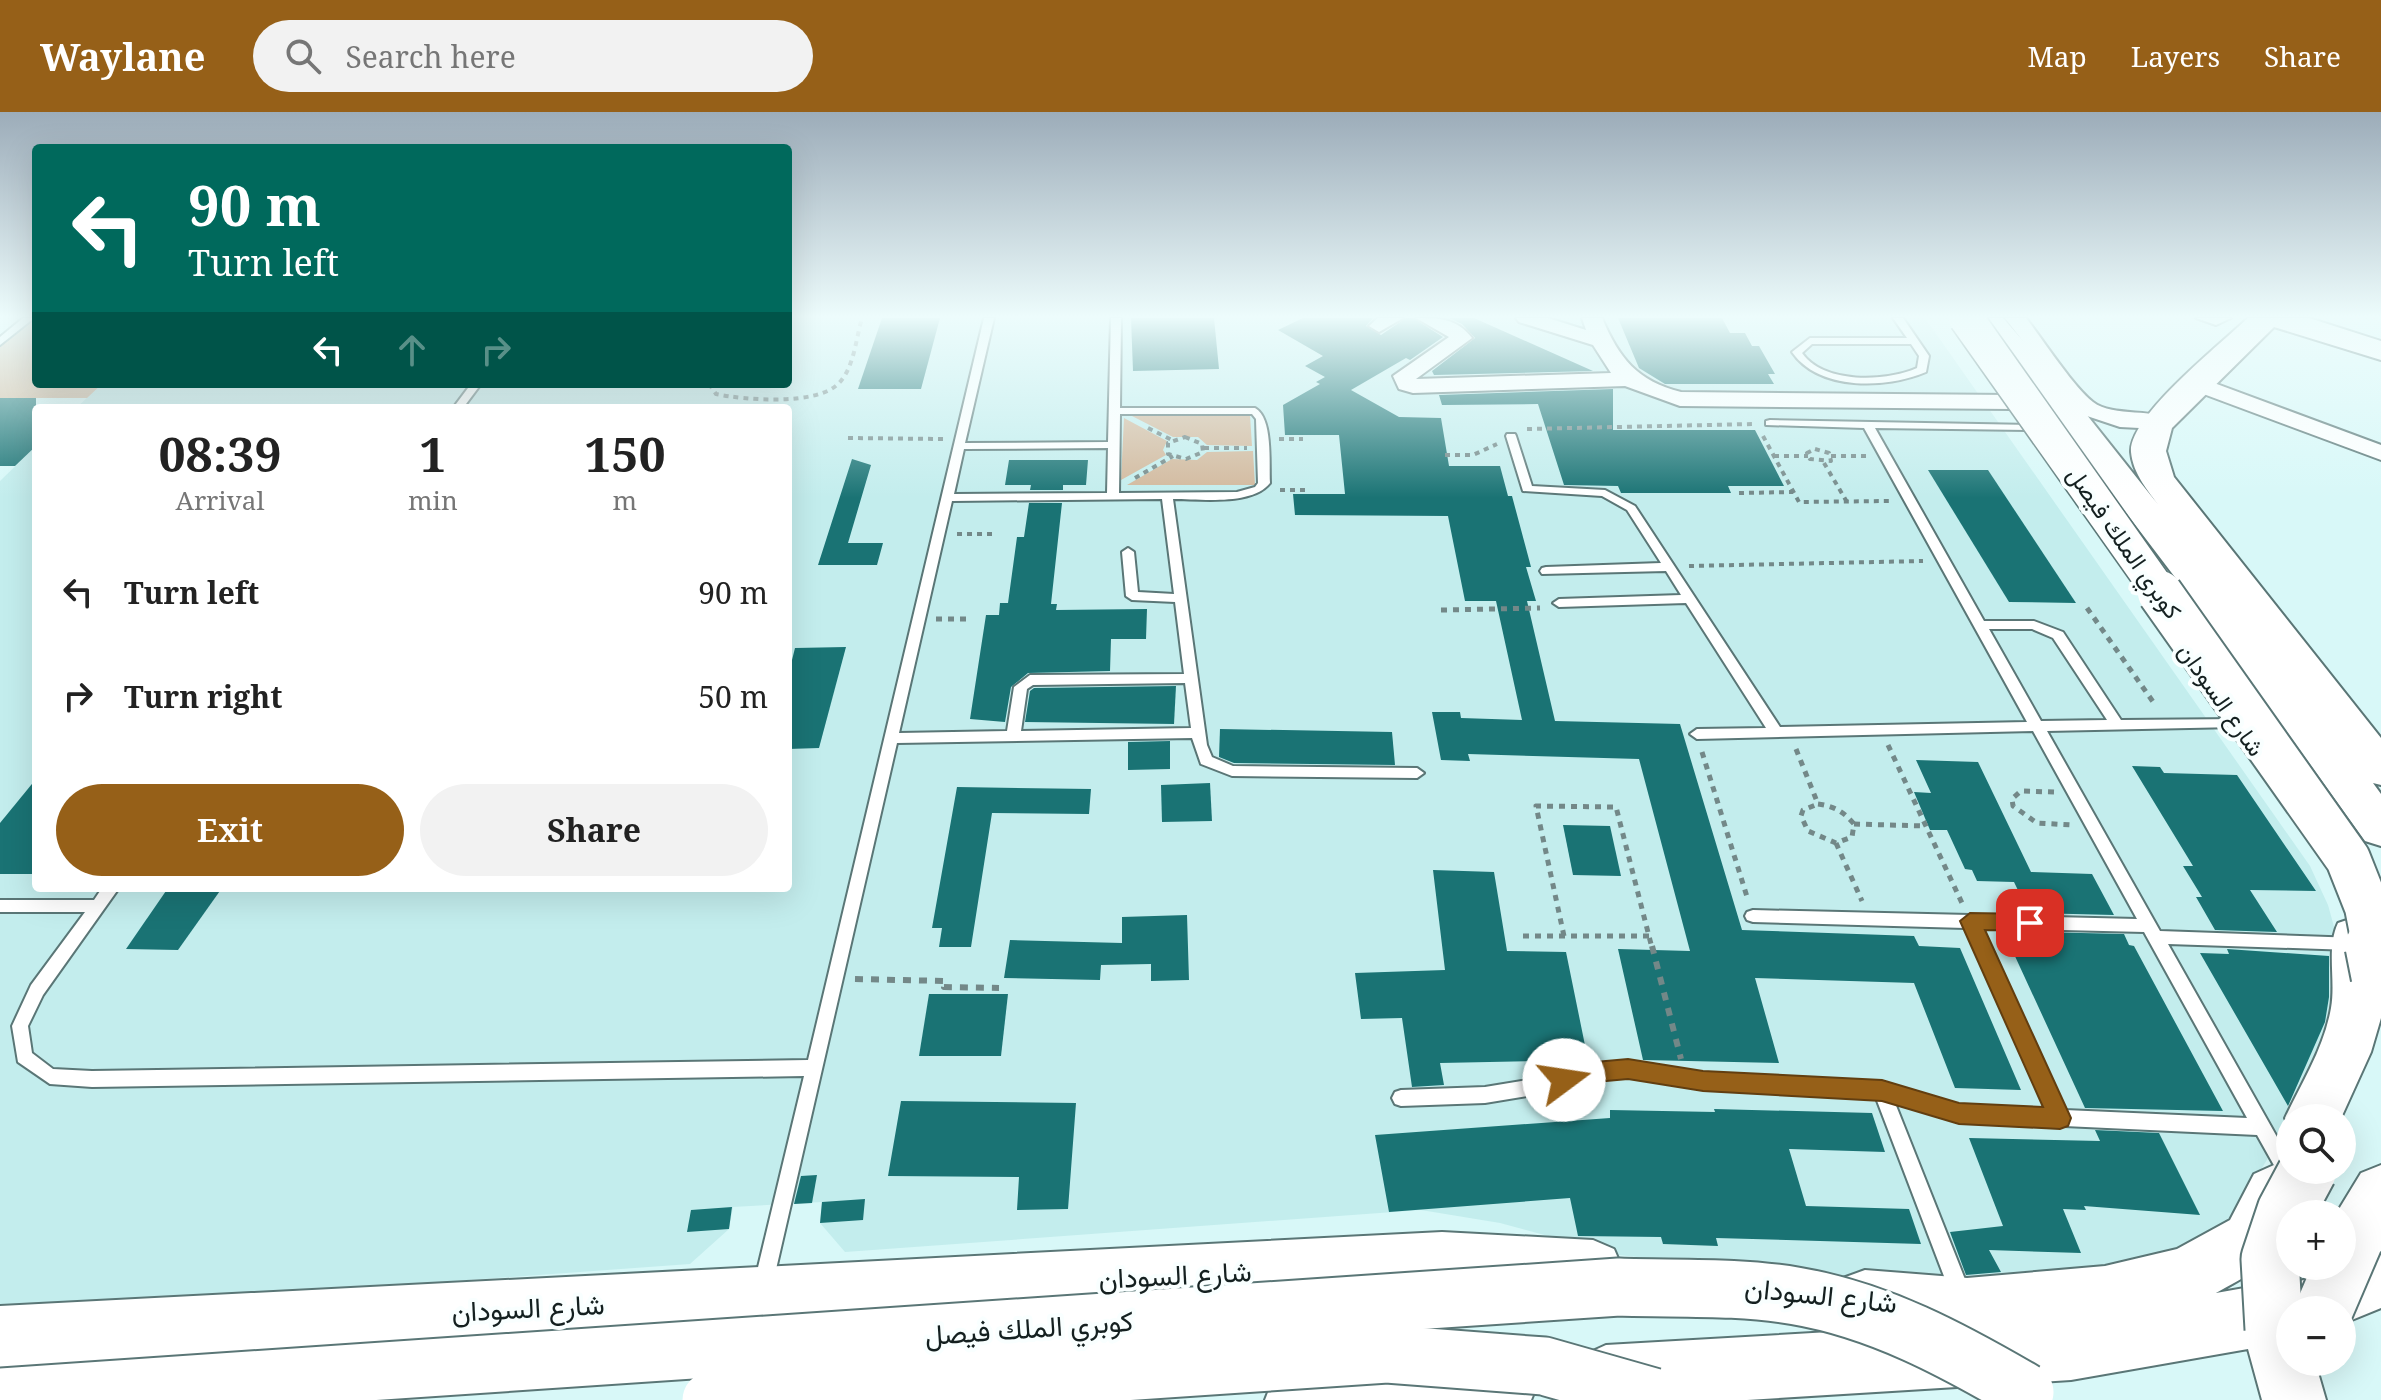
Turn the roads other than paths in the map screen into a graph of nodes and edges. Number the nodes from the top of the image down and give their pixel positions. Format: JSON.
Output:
{"nodes":[{"id":1,"x":975,"y":378,"type":"edge"},
{"id":2,"x":1115,"y":378,"type":"edge"},
{"id":3,"x":1405,"y":378,"type":"edge"},
{"id":4,"x":1994,"y":378,"type":"edge"},
{"id":5,"x":2008,"y":378,"type":"edge"},
{"id":6,"x":2038,"y":378,"type":"edge"},
{"id":7,"x":2062,"y":378,"type":"edge"},
{"id":8,"x":2204,"y":378,"type":"edge"},
{"id":9,"x":1626,"y":379,"type":"joint"},
{"id":10,"x":2198,"y":384,"type":"junction"},
{"id":11,"x":1115,"y":411,"type":"junction"},
{"id":12,"x":2019,"y":415,"type":"junction"},
{"id":13,"x":2159,"y":422,"type":"junction"},
{"id":14,"x":1770,"y":423,"type":"dead end"},
{"id":15,"x":1868,"y":425,"type":"junction"},
{"id":16,"x":1511,"y":436,"type":"road end"},
{"id":17,"x":960,"y":443,"type":"junction"},
{"id":18,"x":1114,"y":445,"type":"junction"},
{"id":19,"x":2381,"y":453,"type":"edge"},
{"id":20,"x":1113,"y":493,"type":"junction"},
{"id":21,"x":1167,"y":496,"type":"junction"},
{"id":22,"x":947,"y":498,"type":"junction"},
{"id":23,"x":1128,"y":552,"type":"dead end"},
{"id":24,"x":1669,"y":567,"type":"junction"},
{"id":25,"x":1546,"y":571,"type":"dead end"},
{"id":26,"x":1181,"y":598,"type":"junction"},
{"id":27,"x":1689,"y":599,"type":"junction"},
{"id":28,"x":1559,"y":603,"type":"road end"},
{"id":29,"x":1980,"y":625,"type":"junction"},
{"id":30,"x":1191,"y":678,"type":"junction"},
{"id":31,"x":2237,"y":722,"type":"junction"},
{"id":32,"x":2117,"y":724,"type":"junction"},
{"id":33,"x":2037,"y":726,"type":"junction"},
{"id":34,"x":1783,"y":732,"type":"junction"},
{"id":35,"x":1198,"y":733,"type":"junction"},
{"id":36,"x":1697,"y":734,"type":"road end"},
{"id":37,"x":1013,"y":736,"type":"junction"},
{"id":38,"x":891,"y":738,"type":"junction"},
{"id":39,"x":2381,"y":769,"type":"edge"},
{"id":40,"x":1417,"y":773,"type":"dead end"},
{"id":41,"x":2381,"y":828,"type":"edge"},
{"id":42,"x":108,"y":892,"type":"edge"},
{"id":43,"x":0,"y":906,"type":"edge"},
{"id":44,"x":98,"y":906,"type":"junction"},
{"id":45,"x":1753,"y":916,"type":"road end"},
{"id":46,"x":1970,"y":921,"type":"junction"},
{"id":47,"x":2152,"y":932,"type":"junction"},
{"id":48,"x":2369,"y":946,"type":"edge"},
{"id":49,"x":813,"y":1068,"type":"junction"},
{"id":50,"x":1882,"y":1091,"type":"junction"},
{"id":51,"x":1401,"y":1098,"type":"dead end"},
{"id":52,"x":2320,"y":1104,"type":"edge"},
{"id":53,"x":2343,"y":1104,"type":"edge"},
{"id":54,"x":2060,"y":1118,"type":"junction"},
{"id":55,"x":2276,"y":1140,"type":"edge"},
{"id":56,"x":2276,"y":1156,"type":"edge"},
{"id":57,"x":2276,"y":1183,"type":"edge"},
{"id":58,"x":2287,"y":1184,"type":"edge"},
{"id":59,"x":2381,"y":1192,"type":"edge"},
{"id":60,"x":1442,"y":1262,"type":"junction"},
{"id":61,"x":2381,"y":1269,"type":"edge"},
{"id":62,"x":762,"y":1295,"type":"junction"},
{"id":63,"x":2330,"y":1296,"type":"edge"},
{"id":64,"x":2335,"y":1296,"type":"edge"},
{"id":65,"x":1967,"y":1309,"type":"junction"},
{"id":66,"x":2276,"y":1313,"type":"edge"},
{"id":67,"x":0,"y":1337,"type":"edge"},
{"id":68,"x":2297,"y":1376,"type":"edge"},
{"id":69,"x":1479,"y":1384,"type":"junction"},
{"id":70,"x":0,"y":1397,"type":"edge"},
{"id":71,"x":711,"y":1400,"type":"edge"},
{"id":72,"x":1297,"y":1400,"type":"edge"},
{"id":73,"x":1659,"y":1400,"type":"edge"},
{"id":74,"x":2035,"y":1400,"type":"edge"},
{"id":75,"x":2287,"y":1400,"type":"edge"},
{"id":76,"x":2294,"y":1400,"type":"edge"}],
"edges":[{"from":1,"to":17,"type":"lane"},
{"from":2,"to":11,"type":"lane"},
{"from":3,"to":9,"type":"street"},
{"from":4,"to":12,"type":"main road","name":"شارع السودان"},
{"from":5,"to":53,"type":"main road","name":"كوبري الملك فيصل","bridge":true},
{"from":6,"to":41,"type":"main road","name":"كوبري الملك فيصل"},
{"from":7,"to":13,"type":"street"},
{"from":8,"to":10,"type":"main road"},
{"from":9,"to":12,"type":"street"},
{"from":10,"to":13,"type":"main road"},
{"from":10,"to":19,"type":"street"},
{"from":11,"to":18,"type":"lane"},
{"from":11,"to":21,"type":"lane"},
{"from":12,"to":15,"type":"lane"},
{"from":12,"to":31,"type":"main road","name":"شارع السودان"},
{"from":13,"to":39,"type":"main road"},
{"from":14,"to":15,"type":"lane"},
{"from":15,"to":29,"type":"lane"},
{"from":16,"to":24,"type":"lane"},
{"from":17,"to":18,"type":"lane"},
{"from":17,"to":22,"type":"lane"},
{"from":18,"to":20,"type":"lane"},
{"from":20,"to":21,"type":"lane"},
{"from":20,"to":22,"type":"lane"},
{"from":21,"to":26,"type":"lane"},
{"from":22,"to":38,"type":"lane"},
{"from":23,"to":26,"type":"lane"},
{"from":24,"to":25,"type":"lane"},
{"from":24,"to":27,"type":"lane"},
{"from":26,"to":30,"type":"lane"},
{"from":27,"to":28,"type":"lane"},
{"from":27,"to":34,"type":"lane"},
{"from":29,"to":32,"type":"lane"},
{"from":29,"to":33,"type":"lane"},
{"from":30,"to":35,"type":"lane"},
{"from":30,"to":37,"type":"lane"},
{"from":31,"to":32,"type":"lane"},
{"from":31,"to":48,"type":"main road","name":"شارع السودان"},
{"from":32,"to":33,"type":"lane"},
{"from":33,"to":34,"type":"lane"},
{"from":33,"to":47,"type":"lane"},
{"from":34,"to":36,"type":"lane"},
{"from":35,"to":37,"type":"lane"},
{"from":35,"to":40,"type":"lane"},
{"from":37,"to":38,"type":"lane"},
{"from":38,"to":49,"type":"lane"},
{"from":42,"to":44,"type":"lane"},
{"from":43,"to":44,"type":"lane"},
{"from":44,"to":49,"type":"lane"},
{"from":45,"to":46,"type":"lane"},
{"from":46,"to":47,"type":"lane"},
{"from":46,"to":54,"type":"lane"},
{"from":47,"to":48,"type":"lane"},
{"from":47,"to":55,"type":"lane"},
{"from":48,"to":52,"type":"main road","name":"شارع السودان"},
{"from":49,"to":62,"type":"lane"},
{"from":50,"to":51,"type":"lane"},
{"from":50,"to":54,"type":"lane"},
{"from":50,"to":65,"type":"lane"},
{"from":54,"to":56,"type":"lane"},
{"from":57,"to":65,"type":"main road","name":"شارع السودان"},
{"from":58,"to":76,"type":"main road","bridge":true},
{"from":59,"to":63,"type":"main road","bridge":true},
{"from":60,"to":62,"type":"main road","name":"شارع السودان"},
{"from":60,"to":65,"type":"main road","name":"شارع السودان"},
{"from":60,"to":69,"type":"main road"},
{"from":61,"to":64,"type":"main road"},
{"from":62,"to":67,"type":"main road","name":"شارع السودان"},
{"from":66,"to":69,"type":"main road"},
{"from":68,"to":75,"type":"main road"},
{"from":69,"to":72,"type":"main road"},
{"from":70,"to":74,"type":"main road","name":"كوبري الملك فيصل","bridge":true},
{"from":71,"to":73,"type":"main road","name":"كوبري الملك فيصل","bridge":true}]}
